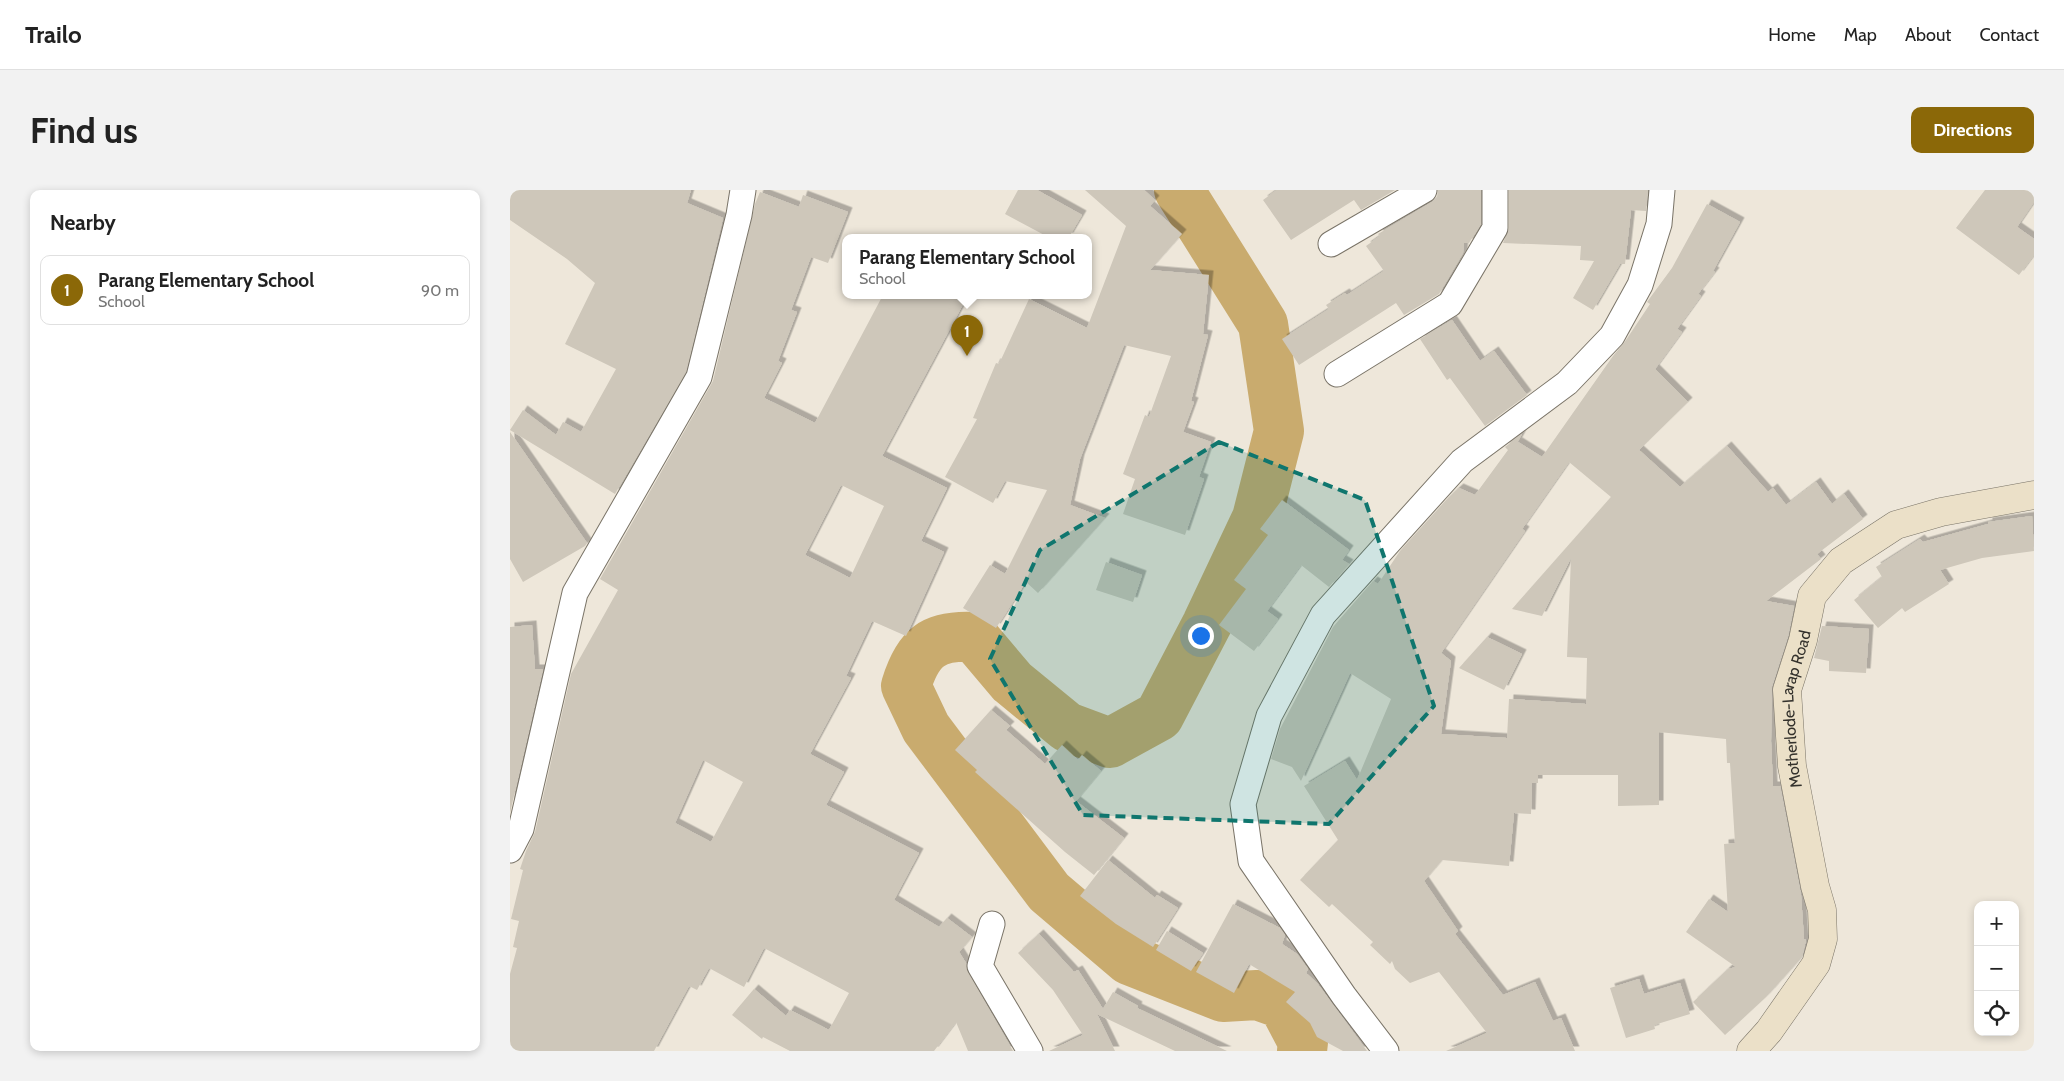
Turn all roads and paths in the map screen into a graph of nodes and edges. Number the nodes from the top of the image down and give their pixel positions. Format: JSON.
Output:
{"nodes":[{"id":1,"x":743,"y":190,"type":"edge"},
{"id":2,"x":1424,"y":190,"type":"edge"},
{"id":3,"x":1495,"y":190,"type":"edge"},
{"id":4,"x":1662,"y":190,"type":"edge"},
{"id":5,"x":1331,"y":244,"type":"dead end"},
{"id":6,"x":1337,"y":374,"type":"dead end"},
{"id":7,"x":2034,"y":496,"type":"edge"},
{"id":8,"x":510,"y":850,"type":"edge"},
{"id":9,"x":992,"y":924,"type":"dead end"},
{"id":10,"x":1030,"y":1051,"type":"edge"},
{"id":11,"x":1386,"y":1051,"type":"edge"},
{"id":12,"x":1751,"y":1051,"type":"edge"}],
"edges":[{"from":1,"to":8,"type":"street"},
{"from":2,"to":5,"type":"street"},
{"from":3,"to":6,"type":"street"},
{"from":4,"to":11,"type":"street"},
{"from":7,"to":12,"type":"street","name":"Motherlode-Larap Road"},
{"from":9,"to":10,"type":"street"}]}
